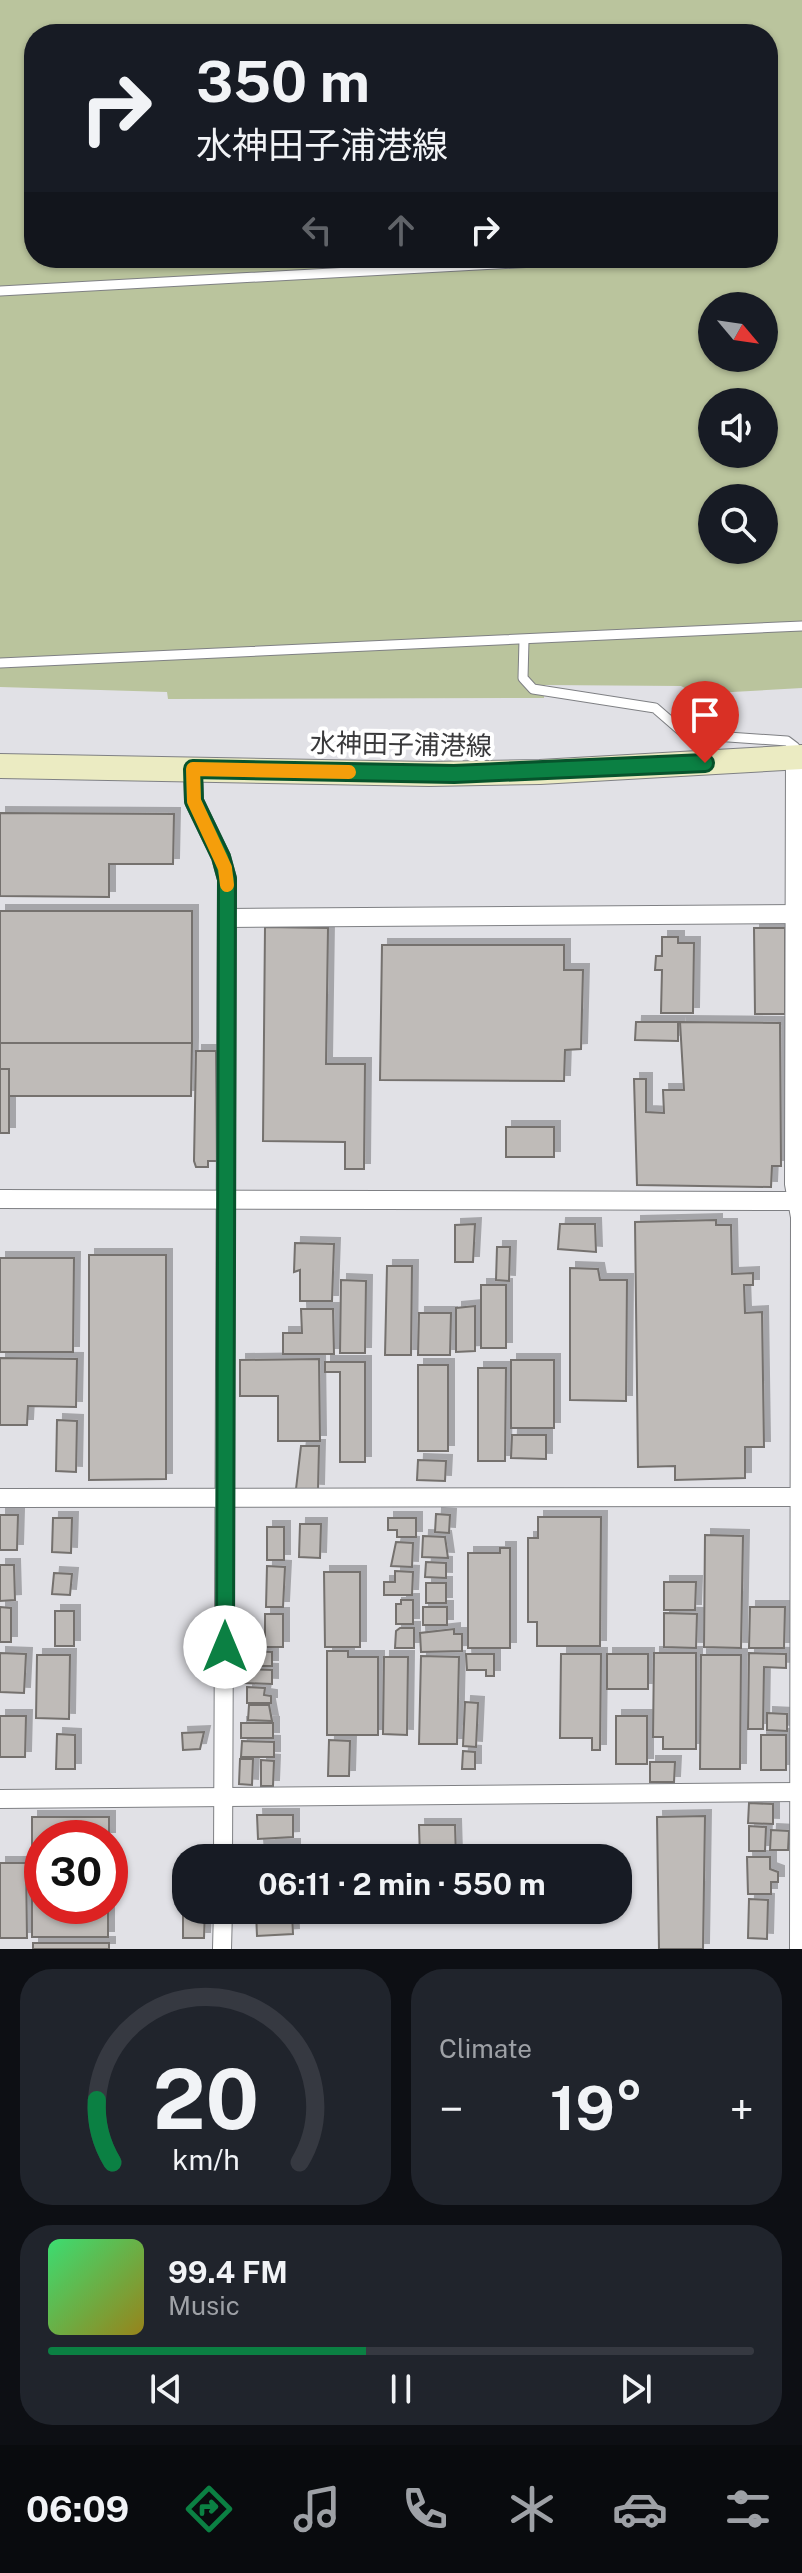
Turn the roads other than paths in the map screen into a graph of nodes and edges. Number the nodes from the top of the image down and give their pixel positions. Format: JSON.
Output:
{"nodes":[{"id":1,"x":423,"y":268,"type":"edge"},
{"id":2,"x":0,"y":291,"type":"edge"},
{"id":3,"x":802,"y":626,"type":"edge"},
{"id":4,"x":524,"y":640,"type":"junction"},
{"id":5,"x":0,"y":663,"type":"edge"},
{"id":6,"x":799,"y":757,"type":"edge"},
{"id":7,"x":0,"y":766,"type":"edge"},
{"id":8,"x":193,"y":769,"type":"junction"},
{"id":9,"x":799,"y":914,"type":"edge"},
{"id":10,"x":227,"y":918,"type":"junction"},
{"id":11,"x":0,"y":1199,"type":"edge"},
{"id":12,"x":225,"y":1201,"type":"junction"},
{"id":13,"x":800,"y":1201,"type":"edge"},
{"id":14,"x":800,"y":1497,"type":"edge"},
{"id":15,"x":0,"y":1498,"type":"edge"},
{"id":16,"x":226,"y":1498,"type":"junction"},
{"id":17,"x":800,"y":1792,"type":"edge"},
{"id":18,"x":223,"y":1795,"type":"junction"},
{"id":19,"x":0,"y":1799,"type":"edge"},
{"id":20,"x":223,"y":1844,"type":"edge"},
{"id":21,"x":223,"y":1924,"type":"edge"},
{"id":22,"x":222,"y":1949,"type":"edge"},
{"id":23,"x":799,"y":1949,"type":"edge"}],
"edges":[{"from":1,"to":2,"type":"lane"},
{"from":3,"to":4,"type":"lane"},
{"from":4,"to":5,"type":"lane"},
{"from":4,"to":6,"type":"lane"},
{"from":6,"to":8,"type":"main road","name":"水神田子浦港線"},
{"from":6,"to":9,"type":"street"},
{"from":7,"to":8,"type":"main road","name":"水神田子浦港線"},
{"from":8,"to":10,"type":"street"},
{"from":9,"to":10,"type":"street"},
{"from":9,"to":13,"type":"street"},
{"from":10,"to":12,"type":"street"},
{"from":11,"to":12,"type":"street"},
{"from":12,"to":13,"type":"street"},
{"from":12,"to":16,"type":"street"},
{"from":13,"to":14,"type":"street"},
{"from":14,"to":16,"type":"street"},
{"from":14,"to":17,"type":"street"},
{"from":15,"to":16,"type":"street"},
{"from":16,"to":18,"type":"street"},
{"from":17,"to":18,"type":"street"},
{"from":17,"to":23,"type":"street"},
{"from":18,"to":19,"type":"street"},
{"from":18,"to":20,"type":"street"},
{"from":21,"to":22,"type":"street"}]}
